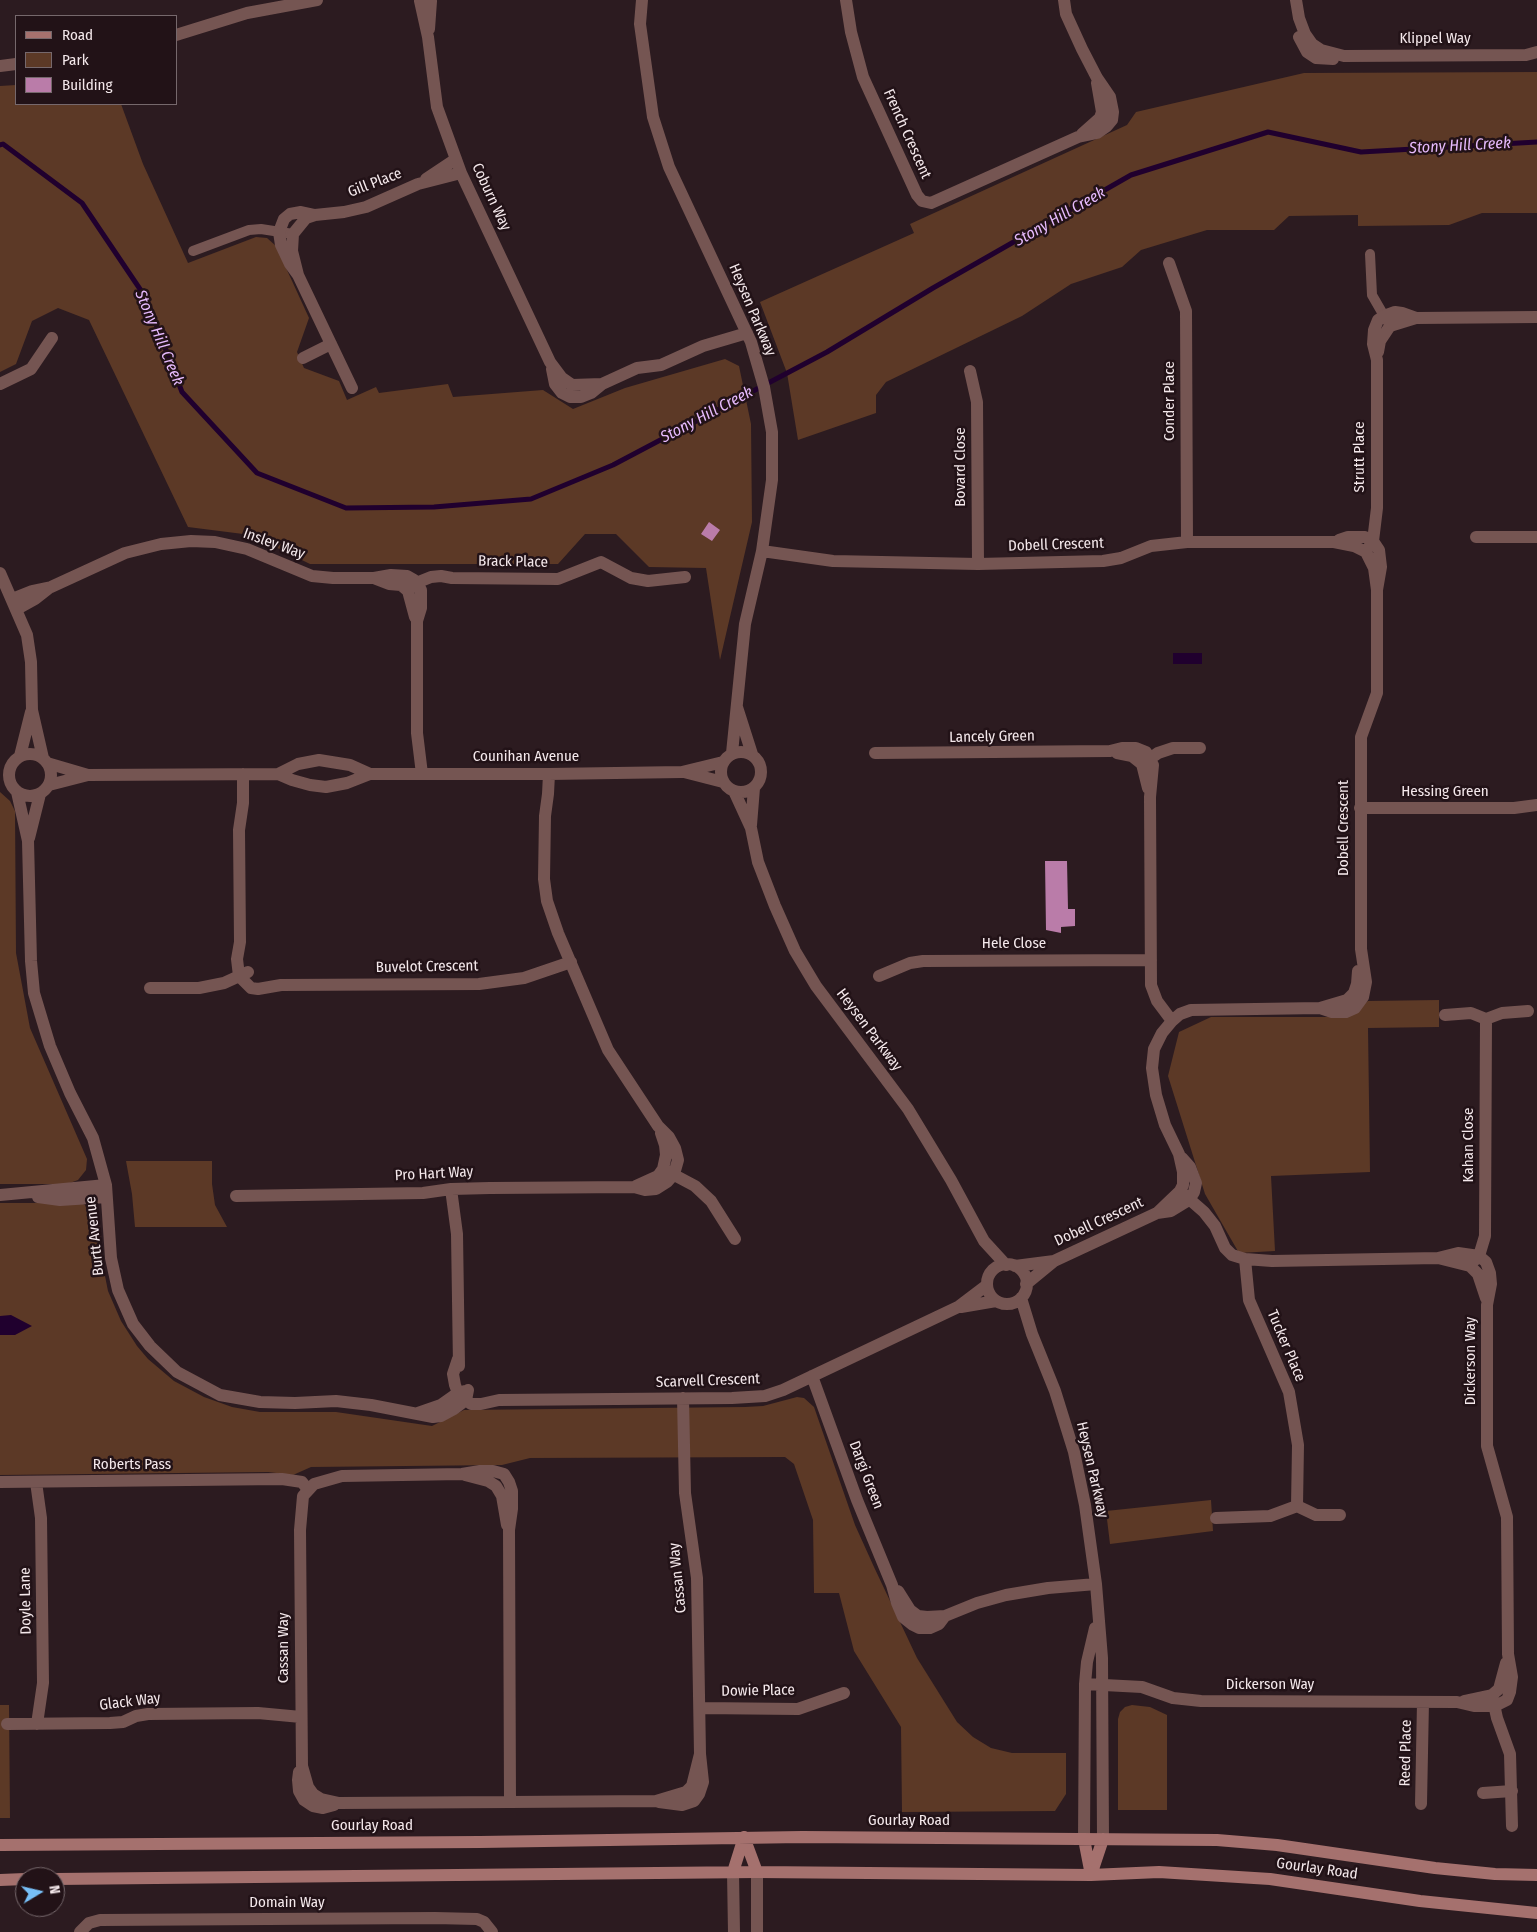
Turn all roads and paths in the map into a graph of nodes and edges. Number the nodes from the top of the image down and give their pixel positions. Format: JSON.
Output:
{"nodes":[{"id":1,"x":317,"y":0,"type":"edge"},
{"id":2,"x":425,"y":0,"type":"edge"},
{"id":3,"x":632,"y":0,"type":"edge"},
{"id":4,"x":642,"y":0,"type":"edge"},
{"id":5,"x":846,"y":0,"type":"edge"},
{"id":6,"x":1064,"y":0,"type":"edge"},
{"id":7,"x":1296,"y":0,"type":"edge"},
{"id":8,"x":640,"y":24,"type":"junction"},
{"id":9,"x":178,"y":34,"type":"edge"},
{"id":10,"x":1533,"y":55,"type":"edge"},
{"id":11,"x":15,"y":64,"type":"edge"},
{"id":12,"x":0,"y":66,"type":"edge"},
{"id":13,"x":456,"y":159,"type":"junction"},
{"id":14,"x":461,"y":173,"type":"junction"},
{"id":15,"x":418,"y":184,"type":"junction"},
{"id":16,"x":314,"y":215,"type":"junction"},
{"id":17,"x":279,"y":232,"type":"junction"},
{"id":18,"x":293,"y":234,"type":"junction"},
{"id":19,"x":194,"y":251,"type":"dead end"},
{"id":20,"x":1370,"y":254,"type":"dead end"},
{"id":21,"x":1169,"y":264,"type":"dead end"},
{"id":22,"x":298,"y":276,"type":"junction"},
{"id":23,"x":1537,"y":317,"type":"edge"},
{"id":24,"x":1387,"y":321,"type":"junction"},
{"id":25,"x":745,"y":327,"type":"junction"},
{"id":26,"x":52,"y":338,"type":"dead end"},
{"id":27,"x":331,"y":344,"type":"junction"},
{"id":28,"x":303,"y":358,"type":"dead end"},
{"id":29,"x":970,"y":371,"type":"dead end"},
{"id":30,"x":0,"y":384,"type":"edge"},
{"id":31,"x":352,"y":388,"type":"dead end"},
{"id":32,"x":1476,"y":537,"type":"dead end"},
{"id":33,"x":1537,"y":537,"type":"edge"},
{"id":34,"x":1187,"y":542,"type":"junction"},
{"id":35,"x":763,"y":547,"type":"junction"},
{"id":36,"x":1370,"y":547,"type":"junction"},
{"id":37,"x":978,"y":564,"type":"junction"},
{"id":38,"x":0,"y":573,"type":"edge"},
{"id":39,"x":685,"y":577,"type":"dead end"},
{"id":40,"x":415,"y":588,"type":"junction"},
{"id":41,"x":14,"y":604,"type":"junction"},
{"id":42,"x":738,"y":707,"type":"junction"},
{"id":43,"x":32,"y":710,"type":"junction"},
{"id":44,"x":1200,"y":748,"type":"dead end"},
{"id":45,"x":875,"y":753,"type":"dead end"},
{"id":46,"x":752,"y":754,"type":"junction"},
{"id":47,"x":728,"y":757,"type":"junction"},
{"id":48,"x":45,"y":760,"type":"junction"},
{"id":49,"x":1146,"y":761,"type":"junction"},
{"id":50,"x":11,"y":763,"type":"edge"},
{"id":51,"x":682,"y":772,"type":"junction"},
{"id":52,"x":238,"y":774,"type":"junction"},
{"id":53,"x":278,"y":774,"type":"junction"},
{"id":54,"x":370,"y":774,"type":"junction"},
{"id":55,"x":418,"y":774,"type":"junction"},
{"id":56,"x":544,"y":774,"type":"junction"},
{"id":57,"x":88,"y":775,"type":"junction"},
{"id":58,"x":723,"y":782,"type":"junction"},
{"id":59,"x":9,"y":786,"type":"edge"},
{"id":60,"x":754,"y":788,"type":"junction"},
{"id":61,"x":44,"y":790,"type":"junction"},
{"id":62,"x":734,"y":791,"type":"junction"},
{"id":63,"x":1534,"y":807,"type":"edge"},
{"id":64,"x":1360,"y":808,"type":"junction"},
{"id":65,"x":751,"y":828,"type":"junction"},
{"id":66,"x":28,"y":841,"type":"junction"},
{"id":67,"x":1151,"y":960,"type":"junction"},
{"id":68,"x":570,"y":962,"type":"junction"},
{"id":69,"x":243,"y":974,"type":"junction"},
{"id":70,"x":880,"y":976,"type":"dead end"},
{"id":71,"x":150,"y":988,"type":"dead end"},
{"id":72,"x":1528,"y":1010,"type":"dead end"},
{"id":73,"x":1445,"y":1015,"type":"dead end"},
{"id":74,"x":1486,"y":1019,"type":"junction"},
{"id":75,"x":1172,"y":1021,"type":"junction"},
{"id":76,"x":669,"y":1172,"type":"junction"},
{"id":77,"x":456,"y":1189,"type":"junction"},
{"id":78,"x":106,"y":1191,"type":"junction"},
{"id":79,"x":0,"y":1195,"type":"edge"},
{"id":80,"x":236,"y":1196,"type":"dead end"},
{"id":81,"x":1185,"y":1196,"type":"junction"},
{"id":82,"x":735,"y":1239,"type":"dead end"},
{"id":83,"x":984,"y":1241,"type":"junction"},
{"id":84,"x":1479,"y":1256,"type":"junction"},
{"id":85,"x":1438,"y":1258,"type":"junction"},
{"id":86,"x":1245,"y":1259,"type":"junction"},
{"id":87,"x":1054,"y":1261,"type":"junction"},
{"id":88,"x":1011,"y":1266,"type":"junction"},
{"id":89,"x":1470,"y":1266,"type":"junction"},
{"id":90,"x":991,"y":1272,"type":"junction"},
{"id":91,"x":1026,"y":1284,"type":"junction"},
{"id":92,"x":987,"y":1285,"type":"junction"},
{"id":93,"x":1021,"y":1298,"type":"junction"},
{"id":94,"x":1002,"y":1303,"type":"junction"},
{"id":95,"x":1487,"y":1305,"type":"junction"},
{"id":96,"x":958,"y":1307,"type":"junction"},
{"id":97,"x":1032,"y":1334,"type":"junction"},
{"id":98,"x":812,"y":1376,"type":"junction"},
{"id":99,"x":464,"y":1394,"type":"junction"},
{"id":100,"x":683,"y":1398,"type":"junction"},
{"id":101,"x":0,"y":1482,"type":"edge"},
{"id":102,"x":41,"y":1482,"type":"junction"},
{"id":103,"x":303,"y":1487,"type":"junction"},
{"id":104,"x":1297,"y":1506,"type":"junction"},
{"id":105,"x":1340,"y":1515,"type":"dead end"},
{"id":106,"x":1216,"y":1518,"type":"dead end"},
{"id":107,"x":1096,"y":1584,"type":"junction"},
{"id":108,"x":1098,"y":1619,"type":"junction"},
{"id":109,"x":1085,"y":1684,"type":"junction"},
{"id":110,"x":1102,"y":1685,"type":"junction"},
{"id":111,"x":844,"y":1693,"type":"dead end"},
{"id":112,"x":1494,"y":1701,"type":"junction"},
{"id":113,"x":1423,"y":1702,"type":"junction"},
{"id":114,"x":700,"y":1708,"type":"junction"},
{"id":115,"x":301,"y":1712,"type":"junction"},
{"id":116,"x":7,"y":1724,"type":"dead end"},
{"id":117,"x":43,"y":1724,"type":"junction"},
{"id":118,"x":1512,"y":1791,"type":"junction"},
{"id":119,"x":1483,"y":1793,"type":"dead end"},
{"id":120,"x":510,"y":1802,"type":"junction"},
{"id":121,"x":1422,"y":1804,"type":"dead end"},
{"id":122,"x":1512,"y":1826,"type":"dead end"},
{"id":123,"x":744,"y":1837,"type":"junction"},
{"id":124,"x":1084,"y":1839,"type":"junction"},
{"id":125,"x":1103,"y":1839,"type":"junction"},
{"id":126,"x":0,"y":1845,"type":"edge"},
{"id":127,"x":733,"y":1872,"type":"junction"},
{"id":128,"x":757,"y":1872,"type":"junction"},
{"id":129,"x":1092,"y":1875,"type":"junction"},
{"id":130,"x":1537,"y":1875,"type":"edge"},
{"id":131,"x":15,"y":1879,"type":"edge"},
{"id":132,"x":65,"y":1879,"type":"edge"},
{"id":133,"x":0,"y":1880,"type":"edge"},
{"id":134,"x":1537,"y":1913,"type":"edge"},
{"id":135,"x":80,"y":1932,"type":"edge"},
{"id":136,"x":492,"y":1932,"type":"edge"},
{"id":137,"x":734,"y":1932,"type":"edge"},
{"id":138,"x":757,"y":1932,"type":"edge"}],
"edges":[{"from":1,"to":9,"type":"street"},
{"from":2,"to":13,"type":"street","name":"Coburn Way"},
{"from":3,"to":8,"type":"street","name":"Heysen Parkway"},
{"from":4,"to":8,"type":"street","name":"Heysen Parkway"},
{"from":5,"to":6,"type":"street","name":"French Crescent"},
{"from":7,"to":10,"type":"street","name":"Klippel Way"},
{"from":8,"to":25,"type":"street","name":"Heysen Parkway"},
{"from":11,"to":12,"type":"street"},
{"from":13,"to":14,"type":"street","name":"Coburn Way"},
{"from":13,"to":15,"type":"street","name":"Gill Place"},
{"from":14,"to":15,"type":"street","name":"Gill Place"},
{"from":14,"to":25,"type":"street","name":"Coburn Way"},
{"from":15,"to":16,"type":"street","name":"Gill Place"},
{"from":16,"to":17,"type":"street","name":"Gill Place"},
{"from":16,"to":18,"type":"street"},
{"from":17,"to":18,"type":"lane"},
{"from":17,"to":19,"type":"lane"},
{"from":17,"to":22,"type":"street"},
{"from":18,"to":22,"type":"street"},
{"from":20,"to":24,"type":"lane"},
{"from":21,"to":34,"type":"street","name":"Conder Place"},
{"from":22,"to":27,"type":"street"},
{"from":23,"to":24,"type":"street"},
{"from":24,"to":36,"type":"street","name":"Strutt Place"},
{"from":25,"to":35,"type":"street","name":"Heysen Parkway"},
{"from":26,"to":30,"type":"street"},
{"from":27,"to":28,"type":"street"},
{"from":27,"to":31,"type":"street"},
{"from":29,"to":37,"type":"street","name":"Bovard Close"},
{"from":32,"to":33,"type":"street"},
{"from":34,"to":36,"type":"street","name":"Dobell Crescent"},
{"from":34,"to":37,"type":"street","name":"Dobell Crescent"},
{"from":35,"to":37,"type":"street","name":"Dobell Crescent"},
{"from":35,"to":42,"type":"street","name":"Heysen Parkway"},
{"from":36,"to":64,"type":"street","name":"Dobell Crescent"},
{"from":38,"to":41,"type":"street"},
{"from":39,"to":40,"type":"street","name":"Brack Place"},
{"from":40,"to":41,"type":"street","name":"Insley Way"},
{"from":40,"to":55,"type":"street"},
{"from":41,"to":43,"type":"street"},
{"from":42,"to":46,"type":"street","name":"Heysen Parkway"},
{"from":42,"to":47,"type":"street","name":"Heysen Parkway"},
{"from":43,"to":48,"type":"street"},
{"from":43,"to":50,"type":"street"},
{"from":44,"to":49,"type":"street"},
{"from":45,"to":49,"type":"street","name":"Lancely Green"},
{"from":46,"to":47,"type":"street"},
{"from":46,"to":60,"type":"street"},
{"from":47,"to":51,"type":"street","name":"Counihan Avenue"},
{"from":47,"to":58,"type":"street"},
{"from":48,"to":50,"type":"street"},
{"from":48,"to":57,"type":"street","name":"Counihan Avenue"},
{"from":48,"to":61,"type":"street"},
{"from":49,"to":67,"type":"street"},
{"from":50,"to":59,"type":"street"},
{"from":51,"to":56,"type":"street","name":"Counihan Avenue"},
{"from":51,"to":58,"type":"street","name":"Counihan Avenue"},
{"from":52,"to":53,"type":"street","name":"Counihan Avenue"},
{"from":52,"to":57,"type":"street","name":"Counihan Avenue"},
{"from":52,"to":69,"type":"street"},
{"from":53,"to":54,"type":"street","name":"Counihan Avenue"},
{"from":53,"to":54,"type":"street","name":"Counihan Avenue"},
{"from":54,"to":55,"type":"street","name":"Counihan Avenue"},
{"from":55,"to":56,"type":"street","name":"Counihan Avenue"},
{"from":56,"to":68,"type":"street"},
{"from":57,"to":61,"type":"street","name":"Counihan Avenue"},
{"from":58,"to":62,"type":"street"},
{"from":59,"to":61,"type":"street"},
{"from":59,"to":66,"type":"street","name":"Burtt Avenue"},
{"from":60,"to":62,"type":"street"},
{"from":60,"to":65,"type":"street","name":"Heysen Parkway"},
{"from":61,"to":66,"type":"street","name":"Burtt Avenue"},
{"from":62,"to":65,"type":"street","name":"Heysen Parkway"},
{"from":63,"to":64,"type":"street","name":"Hessing Green"},
{"from":64,"to":75,"type":"street","name":"Dobell Crescent"},
{"from":65,"to":83,"type":"street","name":"Heysen Parkway"},
{"from":66,"to":78,"type":"street","name":"Burtt Avenue"},
{"from":67,"to":70,"type":"street","name":"Hele Close"},
{"from":67,"to":75,"type":"street"},
{"from":68,"to":69,"type":"street","name":"Buvelot Crescent"},
{"from":68,"to":76,"type":"street"},
{"from":69,"to":71,"type":"street"},
{"from":72,"to":74,"type":"street"},
{"from":73,"to":74,"type":"street"},
{"from":74,"to":84,"type":"street","name":"Kahan Close"},
{"from":75,"to":81,"type":"street","name":"Dobell Crescent"},
{"from":76,"to":77,"type":"street","name":"Pro Hart Way"},
{"from":76,"to":82,"type":"street"},
{"from":77,"to":80,"type":"street","name":"Pro Hart Way"},
{"from":77,"to":99,"type":"street"},
{"from":78,"to":79,"type":"street"},
{"from":78,"to":99,"type":"street","name":"Burtt Avenue"},
{"from":81,"to":86,"type":"street"},
{"from":81,"to":87,"type":"street","name":"Dobell Crescent"},
{"from":83,"to":88,"type":"street","name":"Heysen Parkway"},
{"from":83,"to":90,"type":"street","name":"Heysen Parkway"},
{"from":84,"to":85,"type":"street"},
{"from":84,"to":89,"type":"street","name":"Kahan Close"},
{"from":84,"to":95,"type":"street","name":"Dickerson Way"},
{"from":85,"to":86,"type":"street"},
{"from":85,"to":89,"type":"street"},
{"from":86,"to":104,"type":"street","name":"Tucker Place"},
{"from":87,"to":88,"type":"street","name":"Dobell Crescent"},
{"from":87,"to":91,"type":"street","name":"Dobell Crescent"},
{"from":88,"to":90,"type":"street"},
{"from":88,"to":91,"type":"street"},
{"from":89,"to":95,"type":"street","name":"Dickerson Way"},
{"from":90,"to":92,"type":"street"},
{"from":91,"to":93,"type":"street"},
{"from":92,"to":94,"type":"street"},
{"from":92,"to":96,"type":"street","name":"Scarvell Crescent"},
{"from":93,"to":94,"type":"street"},
{"from":93,"to":97,"type":"street","name":"Heysen Parkway"},
{"from":94,"to":96,"type":"street","name":"Scarvell Crescent"},
{"from":94,"to":97,"type":"street","name":"Heysen Parkway"},
{"from":95,"to":112,"type":"street","name":"Dickerson Way"},
{"from":96,"to":98,"type":"street","name":"Scarvell Crescent"},
{"from":97,"to":107,"type":"street","name":"Heysen Parkway"},
{"from":98,"to":100,"type":"street","name":"Scarvell Crescent"},
{"from":98,"to":107,"type":"street","name":"Dargi Green"},
{"from":99,"to":100,"type":"street","name":"Scarvell Crescent"},
{"from":100,"to":114,"type":"street","name":"Cassan Way"},
{"from":101,"to":102,"type":"street","name":"Roberts Pass"},
{"from":102,"to":103,"type":"street","name":"Roberts Pass"},
{"from":102,"to":117,"type":"street","name":"Doyle Lane"},
{"from":103,"to":115,"type":"street","name":"Cassan Way"},
{"from":103,"to":120,"type":"street"},
{"from":104,"to":105,"type":"street"},
{"from":104,"to":106,"type":"street"},
{"from":107,"to":108,"type":"street","name":"Heysen Parkway"},
{"from":108,"to":109,"type":"street","name":"Heysen Parkway"},
{"from":108,"to":110,"type":"street","name":"Heysen Parkway"},
{"from":109,"to":110,"type":"street","name":"Dickerson Way"},
{"from":109,"to":124,"type":"street","name":"Heysen Parkway"},
{"from":110,"to":113,"type":"street","name":"Dickerson Way"},
{"from":110,"to":125,"type":"street","name":"Heysen Parkway"},
{"from":111,"to":114,"type":"street","name":"Dowie Place"},
{"from":112,"to":113,"type":"street","name":"Dickerson Way"},
{"from":112,"to":118,"type":"street"},
{"from":113,"to":121,"type":"street","name":"Reed Place"},
{"from":114,"to":120,"type":"street","name":"Cassan Way"},
{"from":115,"to":117,"type":"street","name":"Glack Way"},
{"from":115,"to":120,"type":"street","name":"Cassan Way"},
{"from":116,"to":117,"type":"street","name":"Glack Way"},
{"from":118,"to":119,"type":"street"},
{"from":118,"to":122,"type":"street"},
{"from":123,"to":124,"type":"main road","name":"Gourlay Road"},
{"from":123,"to":126,"type":"main road","name":"Gourlay Road"},
{"from":123,"to":127,"type":"main road"},
{"from":123,"to":128,"type":"main road"},
{"from":124,"to":125,"type":"main road","name":"Gourlay Road"},
{"from":124,"to":129,"type":"main road","name":"Heysen Parkway"},
{"from":125,"to":129,"type":"main road"},
{"from":125,"to":130,"type":"main road","name":"Gourlay Road"},
{"from":127,"to":128,"type":"main road","name":"Gourlay Road"},
{"from":127,"to":132,"type":"main road","name":"Gourlay Road"},
{"from":127,"to":137,"type":"street"},
{"from":128,"to":129,"type":"main road","name":"Gourlay Road"},
{"from":128,"to":138,"type":"street"},
{"from":129,"to":134,"type":"main road","name":"Gourlay Road"},
{"from":131,"to":133,"type":"main road"},
{"from":135,"to":136,"type":"street","name":"Domain Way"}]}
